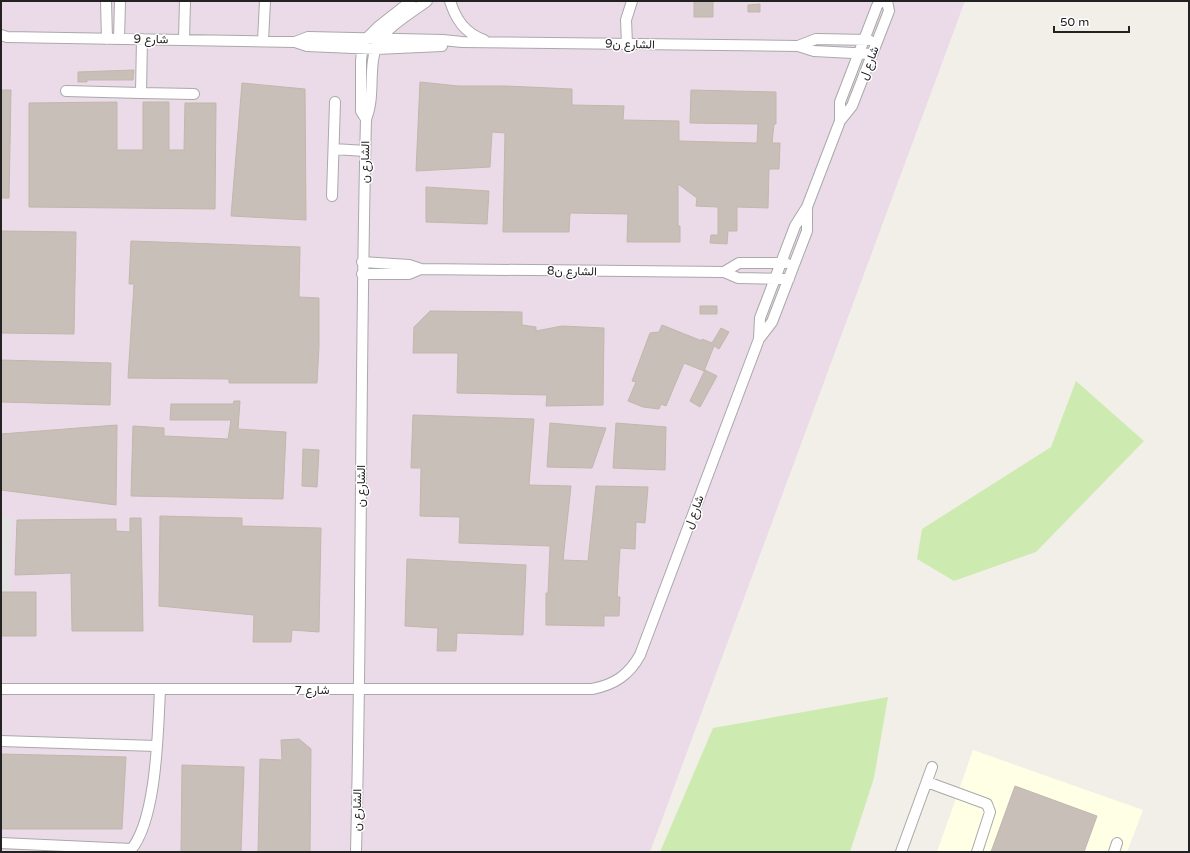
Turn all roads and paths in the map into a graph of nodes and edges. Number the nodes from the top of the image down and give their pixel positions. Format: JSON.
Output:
{"nodes":[{"id":1,"x":106,"y":1,"type":"edge"},
{"id":2,"x":120,"y":1,"type":"edge"},
{"id":3,"x":185,"y":1,"type":"edge"},
{"id":4,"x":265,"y":1,"type":"edge"},
{"id":5,"x":411,"y":1,"type":"edge"},
{"id":6,"x":427,"y":1,"type":"edge"},
{"id":7,"x":450,"y":1,"type":"edge"},
{"id":8,"x":632,"y":1,"type":"edge"},
{"id":9,"x":881,"y":1,"type":"edge"},
{"id":10,"x":887,"y":1,"type":"edge"},
{"id":11,"x":3,"y":38,"type":"edge"},
{"id":12,"x":366,"y":38,"type":"junction"},
{"id":13,"x":381,"y":38,"type":"junction"},
{"id":14,"x":107,"y":39,"type":"junction"},
{"id":15,"x":119,"y":39,"type":"junction"},
{"id":16,"x":142,"y":39,"type":"junction"},
{"id":17,"x":864,"y":39,"type":"junction"},
{"id":18,"x":184,"y":40,"type":"junction"},
{"id":19,"x":877,"y":40,"type":"junction"},
{"id":20,"x":263,"y":41,"type":"junction"},
{"id":21,"x":295,"y":42,"type":"junction"},
{"id":22,"x":462,"y":42,"type":"junction"},
{"id":23,"x":490,"y":42,"type":"junction"},
{"id":24,"x":627,"y":44,"type":"junction"},
{"id":25,"x":798,"y":46,"type":"junction"},
{"id":26,"x":362,"y":48,"type":"junction"},
{"id":27,"x":376,"y":49,"type":"junction"},
{"id":28,"x":858,"y":54,"type":"junction"},
{"id":29,"x":872,"y":54,"type":"junction"},
{"id":30,"x":66,"y":91,"type":"dead end"},
{"id":31,"x":141,"y":93,"type":"junction"},
{"id":32,"x":194,"y":94,"type":"dead end"},
{"id":33,"x":335,"y":102,"type":"dead end"},
{"id":34,"x":366,"y":119,"type":"junction"},
{"id":35,"x":840,"y":121,"type":"junction"},
{"id":36,"x":334,"y":149,"type":"junction"},
{"id":37,"x":365,"y":151,"type":"junction"},
{"id":38,"x":332,"y":196,"type":"dead end"},
{"id":39,"x":807,"y":207,"type":"junction"},
{"id":40,"x":362,"y":262,"type":"junction"},
{"id":41,"x":780,"y":263,"type":"junction"},
{"id":42,"x":795,"y":264,"type":"junction"},
{"id":43,"x":420,"y":269,"type":"junction"},
{"id":44,"x":724,"y":272,"type":"junction"},
{"id":45,"x":362,"y":274,"type":"junction"},
{"id":46,"x":789,"y":279,"type":"junction"},
{"id":47,"x":774,"y":280,"type":"junction"},
{"id":48,"x":759,"y":339,"type":"junction"},
{"id":49,"x":620,"y":679,"type":"joint"},
{"id":50,"x":1,"y":689,"type":"edge"},
{"id":51,"x":160,"y":690,"type":"junction"},
{"id":52,"x":360,"y":690,"type":"junction"},
{"id":53,"x":1,"y":740,"type":"edge"},
{"id":54,"x":156,"y":746,"type":"junction"},
{"id":55,"x":932,"y":767,"type":"dead end"},
{"id":56,"x":927,"y":782,"type":"junction"},
{"id":57,"x":1,"y":843,"type":"edge"},
{"id":58,"x":130,"y":850,"type":"edge"},
{"id":59,"x":356,"y":852,"type":"edge"},
{"id":60,"x":901,"y":852,"type":"edge"},
{"id":61,"x":977,"y":852,"type":"edge"}],
"edges":[{"from":1,"to":14,"type":"street"},
{"from":2,"to":15,"type":"street"},
{"from":3,"to":18,"type":"street"},
{"from":4,"to":20,"type":"street"},
{"from":5,"to":12,"type":"street","name":"الشارع ن"},
{"from":6,"to":13,"type":"street","name":"الشارع ن"},
{"from":7,"to":23,"type":"street"},
{"from":8,"to":24,"type":"street"},
{"from":9,"to":17,"type":"street","name":"شارع ل"},
{"from":10,"to":19,"type":"street","name":"شارع ل"},
{"from":11,"to":14,"type":"street","name":"شارع 9"},
{"from":12,"to":13,"type":"street","name":"شارع 9"},
{"from":12,"to":21,"type":"street","name":"شارع 9"},
{"from":12,"to":26,"type":"street","name":"الشارع ن"},
{"from":13,"to":22,"type":"street","name":"الشارع ن9"},
{"from":13,"to":27,"type":"street","name":"الشارع ن"},
{"from":14,"to":15,"type":"street","name":"شارع 9"},
{"from":15,"to":16,"type":"street","name":"شارع 9"},
{"from":16,"to":18,"type":"street","name":"شارع 9"},
{"from":16,"to":31,"type":"street"},
{"from":17,"to":19,"type":"street","name":"الشارع ن9"},
{"from":17,"to":25,"type":"street","name":"الشارع ن9"},
{"from":17,"to":28,"type":"street","name":"شارع ل"},
{"from":18,"to":20,"type":"street","name":"شارع 9"},
{"from":19,"to":29,"type":"street","name":"شارع ل"},
{"from":20,"to":21,"type":"street","name":"شارع 9"},
{"from":21,"to":26,"type":"street","name":"شارع 9"},
{"from":22,"to":23,"type":"street","name":"الشارع ن9"},
{"from":22,"to":27,"type":"street","name":"الشارع ن9"},
{"from":23,"to":24,"type":"street","name":"الشارع ن9"},
{"from":24,"to":25,"type":"street","name":"الشارع ن9"},
{"from":25,"to":28,"type":"street","name":"الشارع ن9"},
{"from":26,"to":27,"type":"street","name":"شارع 9"},
{"from":26,"to":34,"type":"street","name":"الشارع ن"},
{"from":27,"to":34,"type":"street","name":"الشارع ن"},
{"from":28,"to":29,"type":"street","name":"الشارع ن9"},
{"from":28,"to":35,"type":"street","name":"شارع ل"},
{"from":29,"to":35,"type":"street","name":"شارع ل"},
{"from":30,"to":31,"type":"street"},
{"from":31,"to":32,"type":"street"},
{"from":33,"to":36,"type":"street"},
{"from":34,"to":37,"type":"street","name":"الشارع ن"},
{"from":35,"to":39,"type":"street","name":"شارع ل"},
{"from":36,"to":37,"type":"street"},
{"from":36,"to":38,"type":"street"},
{"from":37,"to":40,"type":"street","name":"الشارع ن"},
{"from":39,"to":41,"type":"street","name":"شارع ل"},
{"from":39,"to":42,"type":"street","name":"شارع ل"},
{"from":40,"to":43,"type":"street","name":"الشارع ن8"},
{"from":40,"to":45,"type":"street","name":"الشارع ن"},
{"from":41,"to":42,"type":"street","name":"الشارع ن8"},
{"from":41,"to":44,"type":"street","name":"الشارع ن8"},
{"from":41,"to":47,"type":"street","name":"شارع ل"},
{"from":42,"to":46,"type":"street","name":"شارع ل"},
{"from":43,"to":44,"type":"street","name":"الشارع ن8"},
{"from":43,"to":45,"type":"street","name":"الشارع ن8"},
{"from":44,"to":47,"type":"street","name":"الشارع ن8"},
{"from":45,"to":52,"type":"street","name":"الشارع ن"},
{"from":46,"to":47,"type":"street","name":"الشارع ن8"},
{"from":46,"to":48,"type":"street","name":"شارع ل"},
{"from":47,"to":48,"type":"street","name":"شارع ل"},
{"from":48,"to":49,"type":"street","name":"شارع ل"},
{"from":49,"to":52,"type":"street","name":"شارع 7"},
{"from":50,"to":51,"type":"street","name":"شارع 7"},
{"from":51,"to":52,"type":"street","name":"شارع 7"},
{"from":51,"to":54,"type":"street"},
{"from":52,"to":59,"type":"street","name":"الشارع ن"},
{"from":53,"to":54,"type":"street"},
{"from":54,"to":58,"type":"street"},
{"from":55,"to":56,"type":"street"},
{"from":56,"to":60,"type":"street"},
{"from":56,"to":61,"type":"street"},
{"from":57,"to":58,"type":"street"}]}
